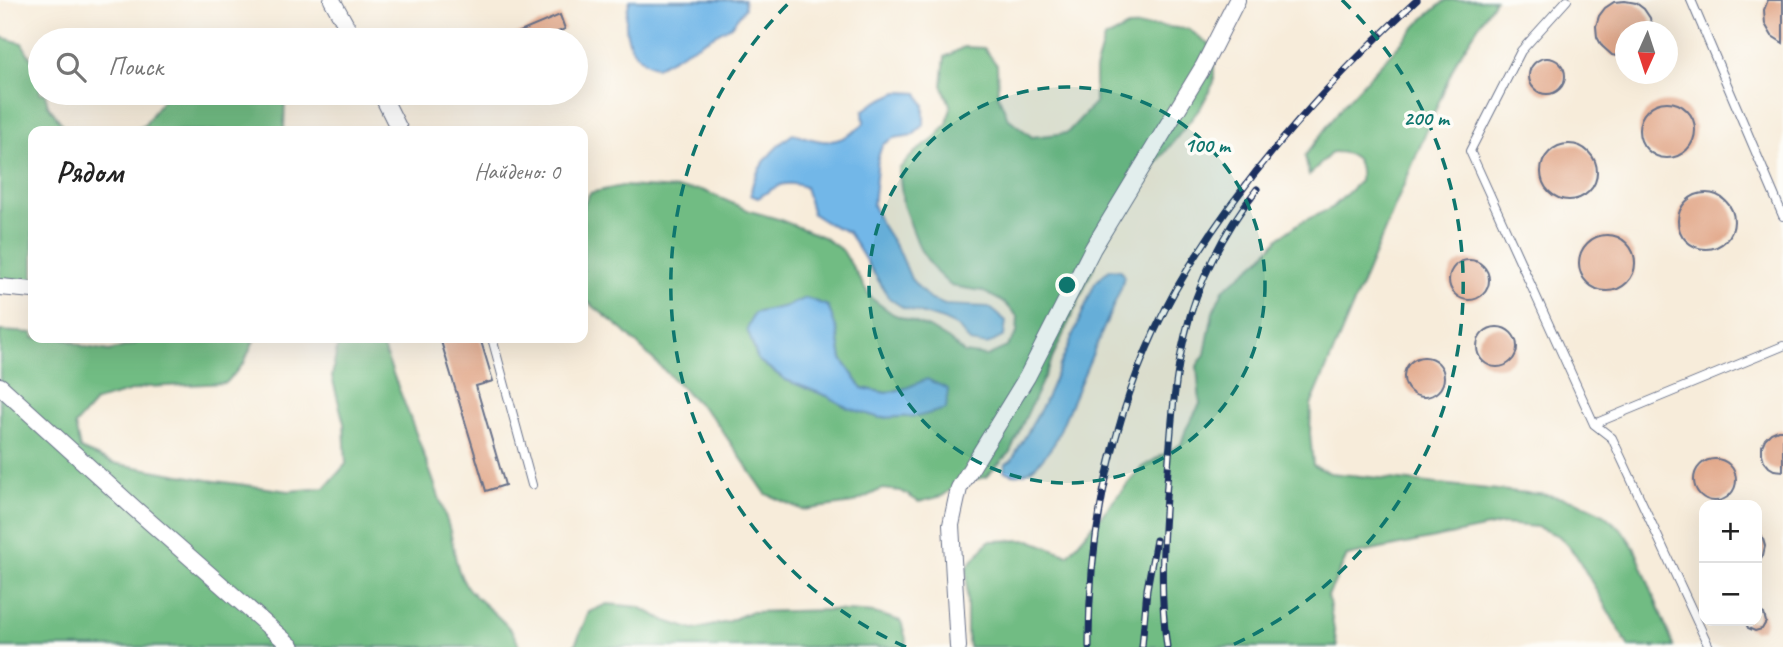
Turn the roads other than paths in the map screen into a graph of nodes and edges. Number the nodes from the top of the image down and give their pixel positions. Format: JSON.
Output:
{"nodes":[{"id":1,"x":332,"y":0,"type":"edge"},
{"id":2,"x":1237,"y":0,"type":"edge"},
{"id":3,"x":1567,"y":0,"type":"edge"},
{"id":4,"x":1691,"y":0,"type":"edge"},
{"id":5,"x":348,"y":28,"type":"edge"},
{"id":6,"x":387,"y":105,"type":"edge"},
{"id":7,"x":398,"y":126,"type":"edge"},
{"id":8,"x":1783,"y":216,"type":"edge"},
{"id":9,"x":0,"y":287,"type":"edge"},
{"id":10,"x":28,"y":290,"type":"edge"},
{"id":11,"x":493,"y":343,"type":"edge"},
{"id":12,"x":1783,"y":346,"type":"edge"},
{"id":13,"x":0,"y":386,"type":"edge"},
{"id":14,"x":1594,"y":424,"type":"junction"},
{"id":15,"x":532,"y":485,"type":"dead end"},
{"id":16,"x":292,"y":647,"type":"edge"},
{"id":17,"x":958,"y":647,"type":"edge"},
{"id":18,"x":1709,"y":647,"type":"edge"}],
"edges":[{"from":1,"to":5,"type":"street"},
{"from":2,"to":17,"type":"street"},
{"from":3,"to":14,"type":"lane"},
{"from":4,"to":8,"type":"lane"},
{"from":6,"to":7,"type":"street"},
{"from":9,"to":10,"type":"street"},
{"from":11,"to":15,"type":"lane"},
{"from":12,"to":14,"type":"lane"},
{"from":13,"to":16,"type":"street"},
{"from":14,"to":18,"type":"lane"}]}
